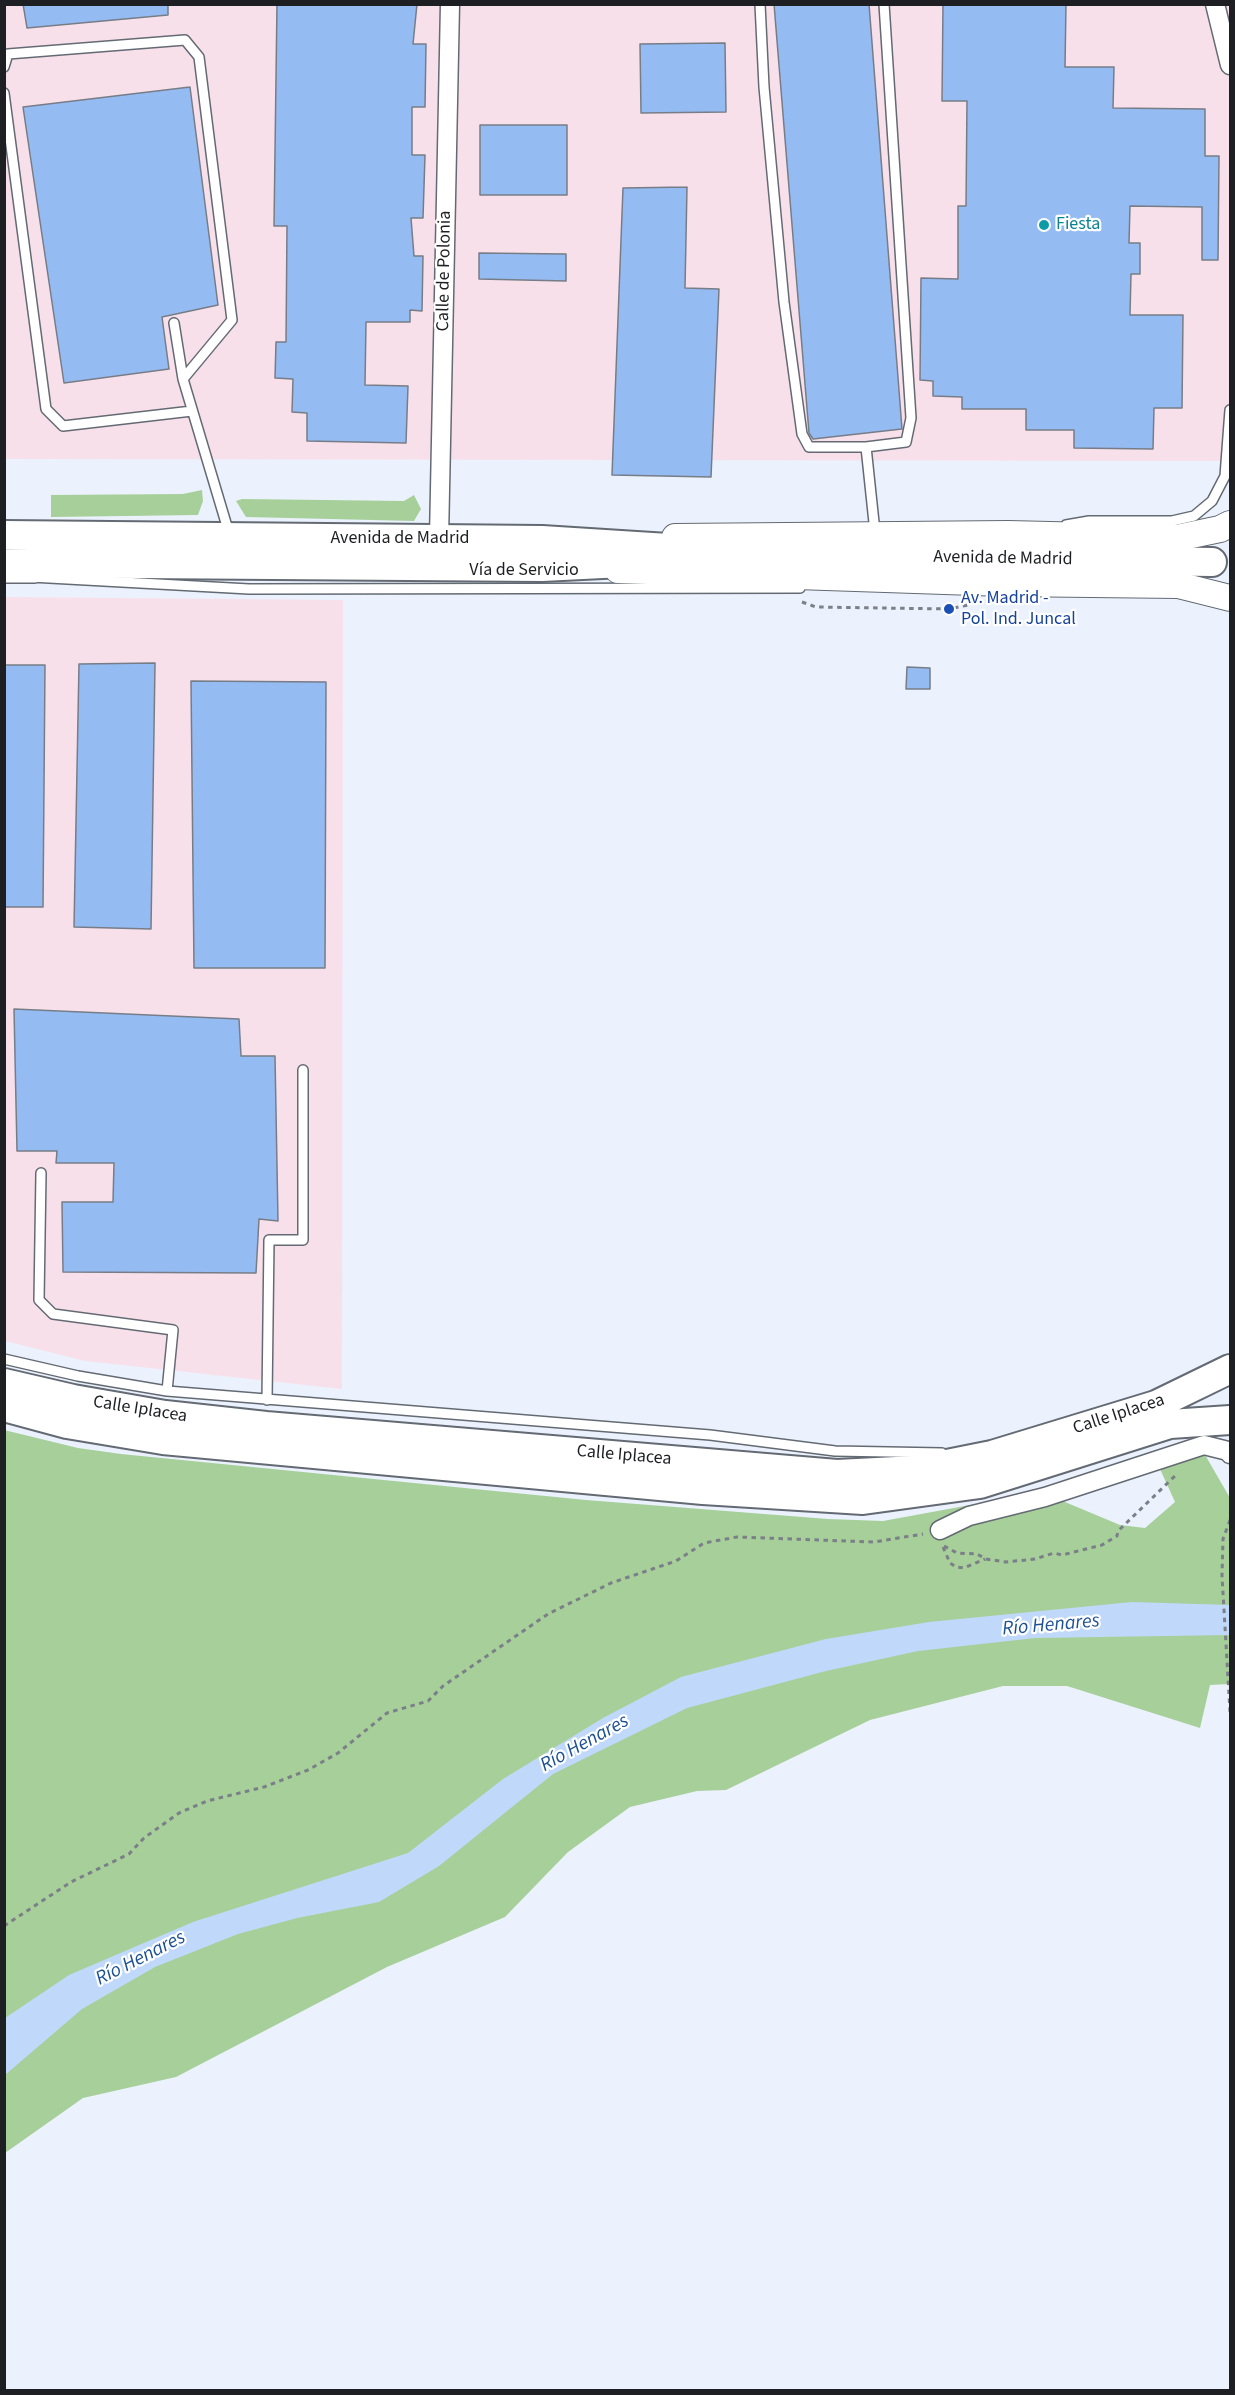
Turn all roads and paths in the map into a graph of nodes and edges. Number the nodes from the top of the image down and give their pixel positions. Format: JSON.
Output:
{"nodes":[{"id":1,"x":450,"y":4,"type":"edge"},
{"id":2,"x":760,"y":4,"type":"edge"},
{"id":3,"x":884,"y":4,"type":"edge"},
{"id":4,"x":1215,"y":4,"type":"edge"},
{"id":5,"x":1230,"y":65,"type":"edge"},
{"id":6,"x":4,"y":67,"type":"edge"},
{"id":7,"x":4,"y":93,"type":"edge"},
{"id":8,"x":174,"y":323,"type":"dead end"},
{"id":9,"x":183,"y":380,"type":"junction"},
{"id":10,"x":1230,"y":410,"type":"edge"},
{"id":11,"x":192,"y":411,"type":"junction"},
{"id":12,"x":866,"y":447,"type":"junction"},
{"id":13,"x":1230,"y":524,"type":"edge"},
{"id":14,"x":1008,"y":534,"type":"junction"},
{"id":15,"x":4,"y":535,"type":"edge"},
{"id":16,"x":876,"y":535,"type":"junction"},
{"id":17,"x":439,"y":538,"type":"junction"},
{"id":18,"x":231,"y":539,"type":"junction"},
{"id":19,"x":542,"y":553,"type":"junction"},
{"id":20,"x":1212,"y":562,"type":"dead end"},
{"id":21,"x":4,"y":563,"type":"edge"},
{"id":22,"x":4,"y":576,"type":"edge"},
{"id":23,"x":1004,"y":583,"type":"junction"},
{"id":24,"x":816,"y":588,"type":"dead end"},
{"id":25,"x":827,"y":588,"type":"dead end"},
{"id":26,"x":1230,"y":598,"type":"edge"},
{"id":27,"x":303,"y":1070,"type":"dead end"},
{"id":28,"x":41,"y":1173,"type":"dead end"},
{"id":29,"x":4,"y":1359,"type":"edge"},
{"id":30,"x":1230,"y":1370,"type":"edge"},
{"id":31,"x":4,"y":1383,"type":"edge"},
{"id":32,"x":167,"y":1391,"type":"junction"},
{"id":33,"x":267,"y":1400,"type":"junction"},
{"id":34,"x":4,"y":1407,"type":"edge"},
{"id":35,"x":1230,"y":1420,"type":"edge"},
{"id":36,"x":1194,"y":1448,"type":"junction"},
{"id":37,"x":1230,"y":1454,"type":"edge"},
{"id":38,"x":993,"y":1455,"type":"junction"},
{"id":39,"x":1230,"y":1520,"type":"edge"},
{"id":40,"x":933,"y":1533,"type":"junction"},
{"id":41,"x":921,"y":1534,"type":"junction"},
{"id":42,"x":986,"y":1559,"type":"junction"},
{"id":43,"x":1230,"y":1712,"type":"edge"},
{"id":44,"x":4,"y":1926,"type":"edge"}],
"edges":[{"from":1,"to":17,"type":"street","name":"Calle de Polonia"},
{"from":2,"to":12,"type":"lane"},
{"from":3,"to":12,"type":"lane"},
{"from":4,"to":5,"type":"street"},
{"from":6,"to":9,"type":"lane"},
{"from":7,"to":11,"type":"lane"},
{"from":8,"to":9,"type":"lane"},
{"from":9,"to":11,"type":"lane"},
{"from":10,"to":14,"type":"lane"},
{"from":11,"to":18,"type":"lane"},
{"from":12,"to":16,"type":"lane"},
{"from":13,"to":14,"type":"street"},
{"from":14,"to":16,"type":"street"},
{"from":15,"to":18,"type":"main road","name":"Avenida de Madrid"},
{"from":16,"to":19,"type":"street"},
{"from":17,"to":18,"type":"main road","name":"Avenida de Madrid"},
{"from":17,"to":19,"type":"main road","name":"Avenida de Madrid"},
{"from":19,"to":20,"type":"main road","name":"Avenida de Madrid"},
{"from":19,"to":21,"type":"main road","name":"Avenida de Madrid"},
{"from":19,"to":23,"type":"street"},
{"from":22,"to":24,"type":"lane","name":"Vía de Servicio"},
{"from":23,"to":25,"type":"lane"},
{"from":23,"to":26,"type":"street"},
{"from":27,"to":33,"type":"lane"},
{"from":28,"to":32,"type":"lane"},
{"from":29,"to":32,"type":"lane"},
{"from":30,"to":38,"type":"main road","name":"Calle Iplacea"},
{"from":31,"to":38,"type":"main road","name":"Calle Iplacea"},
{"from":32,"to":33,"type":"lane"},
{"from":33,"to":38,"type":"lane"},
{"from":34,"to":35,"type":"main road","name":"Calle Iplacea"},
{"from":36,"to":37,"type":"street"},
{"from":36,"to":40,"type":"street"},
{"from":36,"to":42,"type":"path"},
{"from":39,"to":43,"type":"path"},
{"from":40,"to":41,"type":"path"},
{"from":40,"to":41,"type":"path"},
{"from":41,"to":44,"type":"path"},
{"from":42,"to":42,"type":"path"}]}
